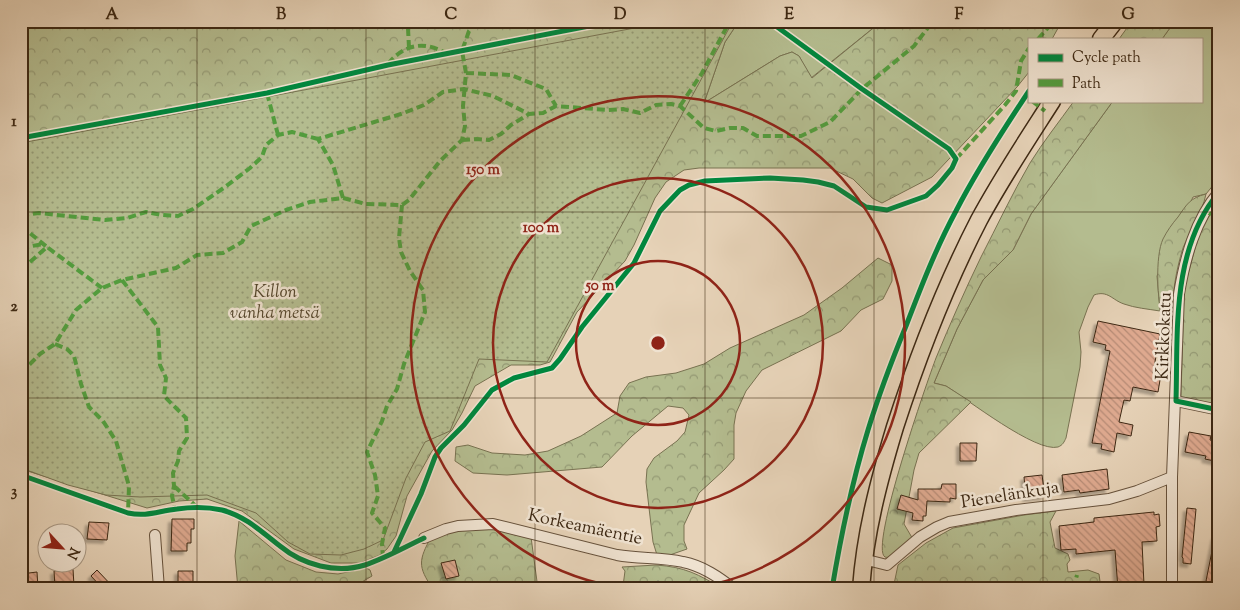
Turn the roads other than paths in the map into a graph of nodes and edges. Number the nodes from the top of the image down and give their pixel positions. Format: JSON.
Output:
{"nodes":[{"id":1,"x":1101,"y":21,"type":"edge"},
{"id":2,"x":1115,"y":21,"type":"edge"},
{"id":3,"x":1091,"y":38,"type":"edge"},
{"id":4,"x":1103,"y":38,"type":"edge"},
{"id":5,"x":1051,"y":102,"type":"edge"},
{"id":6,"x":1219,"y":192,"type":"edge"},
{"id":7,"x":1176,"y":401,"type":"junction"},
{"id":8,"x":1219,"y":410,"type":"edge"},
{"id":9,"x":1172,"y":476,"type":"junction"},
{"id":10,"x":155,"y":535,"type":"dead end"},
{"id":11,"x":424,"y":538,"type":"dead end"},
{"id":12,"x":863,"y":560,"type":"junction"},
{"id":13,"x":159,"y":589,"type":"edge"},
{"id":14,"x":734,"y":589,"type":"edge"},
{"id":15,"x":854,"y":589,"type":"edge"},
{"id":16,"x":861,"y":589,"type":"edge"},
{"id":17,"x":1172,"y":589,"type":"edge"}],
"edges":[{"from":1,"to":3,"type":"main road"},
{"from":2,"to":4,"type":"main road"},
{"from":5,"to":12,"type":"main road"},
{"from":6,"to":7,"type":"street","name":"Kirkkokatu"},
{"from":7,"to":8,"type":"street"},
{"from":7,"to":9,"type":"street","name":"Kirkkokatu"},
{"from":9,"to":12,"type":"street","name":"Pienelänkuja"},
{"from":9,"to":17,"type":"street","name":"Kirkkokatu"},
{"from":10,"to":13,"type":"street"},
{"from":11,"to":14,"type":"street","name":"Korkeamäentie"},
{"from":12,"to":15,"type":"main road"},
{"from":12,"to":16,"type":"main road"}]}
